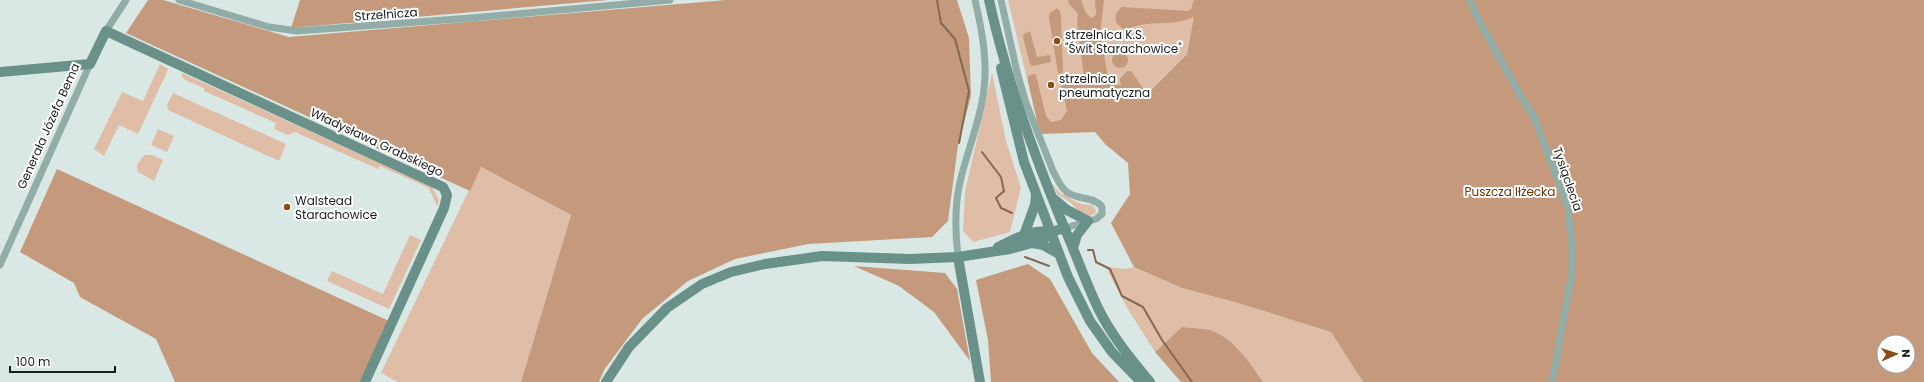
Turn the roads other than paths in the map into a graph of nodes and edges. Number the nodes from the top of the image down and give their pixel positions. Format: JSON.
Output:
{"nodes":[{"id":1,"x":126,"y":0,"type":"edge"},
{"id":2,"x":179,"y":0,"type":"edge"},
{"id":3,"x":670,"y":0,"type":"edge"},
{"id":4,"x":975,"y":0,"type":"edge"},
{"id":5,"x":989,"y":0,"type":"edge"},
{"id":6,"x":1001,"y":0,"type":"edge"},
{"id":7,"x":1470,"y":0,"type":"edge"},
{"id":8,"x":994,"y":24,"type":"junction"},
{"id":9,"x":106,"y":31,"type":"junction"},
{"id":10,"x":90,"y":64,"type":"junction"},
{"id":11,"x":0,"y":72,"type":"edge"},
{"id":12,"x":1050,"y":194,"type":"junction"},
{"id":13,"x":1036,"y":195,"type":"junction"},
{"id":14,"x":1088,"y":221,"type":"junction"},
{"id":15,"x":1065,"y":228,"type":"junction"},
{"id":16,"x":1051,"y":232,"type":"junction"},
{"id":17,"x":1028,"y":239,"type":"junction"},
{"id":18,"x":1073,"y":248,"type":"junction"},
{"id":19,"x":1059,"y":254,"type":"junction"},
{"id":20,"x":958,"y":257,"type":"junction"},
{"id":21,"x":0,"y":265,"type":"edge"},
{"id":22,"x":365,"y":382,"type":"edge"},
{"id":23,"x":606,"y":382,"type":"edge"},
{"id":24,"x":980,"y":382,"type":"edge"},
{"id":25,"x":1141,"y":382,"type":"edge"},
{"id":26,"x":1150,"y":382,"type":"edge"},
{"id":27,"x":1552,"y":382,"type":"edge"}],
"edges":[{"from":1,"to":9,"type":"street","name":"Generała Józefa Bema"},
{"from":2,"to":3,"type":"street","name":"Strzelnicza"},
{"from":4,"to":20,"type":"street"},
{"from":5,"to":8,"type":"street"},
{"from":6,"to":14,"type":"street"},
{"from":7,"to":27,"type":"street","name":"Tysiąclecia"},
{"from":8,"to":12,"type":"street"},
{"from":8,"to":13,"type":"street"},
{"from":9,"to":10,"type":"street","name":"Generała Józefa Bema"},
{"from":9,"to":22,"type":"street","name":"Władysława Grabskiego"},
{"from":10,"to":11,"type":"street"},
{"from":10,"to":21,"type":"street","name":"Generała Józefa Bema"},
{"from":12,"to":14,"type":"street"},
{"from":12,"to":15,"type":"street"},
{"from":13,"to":16,"type":"street"},
{"from":13,"to":17,"type":"street"},
{"from":14,"to":15,"type":"street"},
{"from":14,"to":18,"type":"street"},
{"from":15,"to":16,"type":"street"},
{"from":15,"to":18,"type":"street"},
{"from":16,"to":17,"type":"street"},
{"from":16,"to":19,"type":"street"},
{"from":17,"to":19,"type":"street"},
{"from":17,"to":20,"type":"street"},
{"from":18,"to":26,"type":"street"},
{"from":19,"to":25,"type":"street"},
{"from":20,"to":23,"type":"street"},
{"from":20,"to":24,"type":"street"}]}
